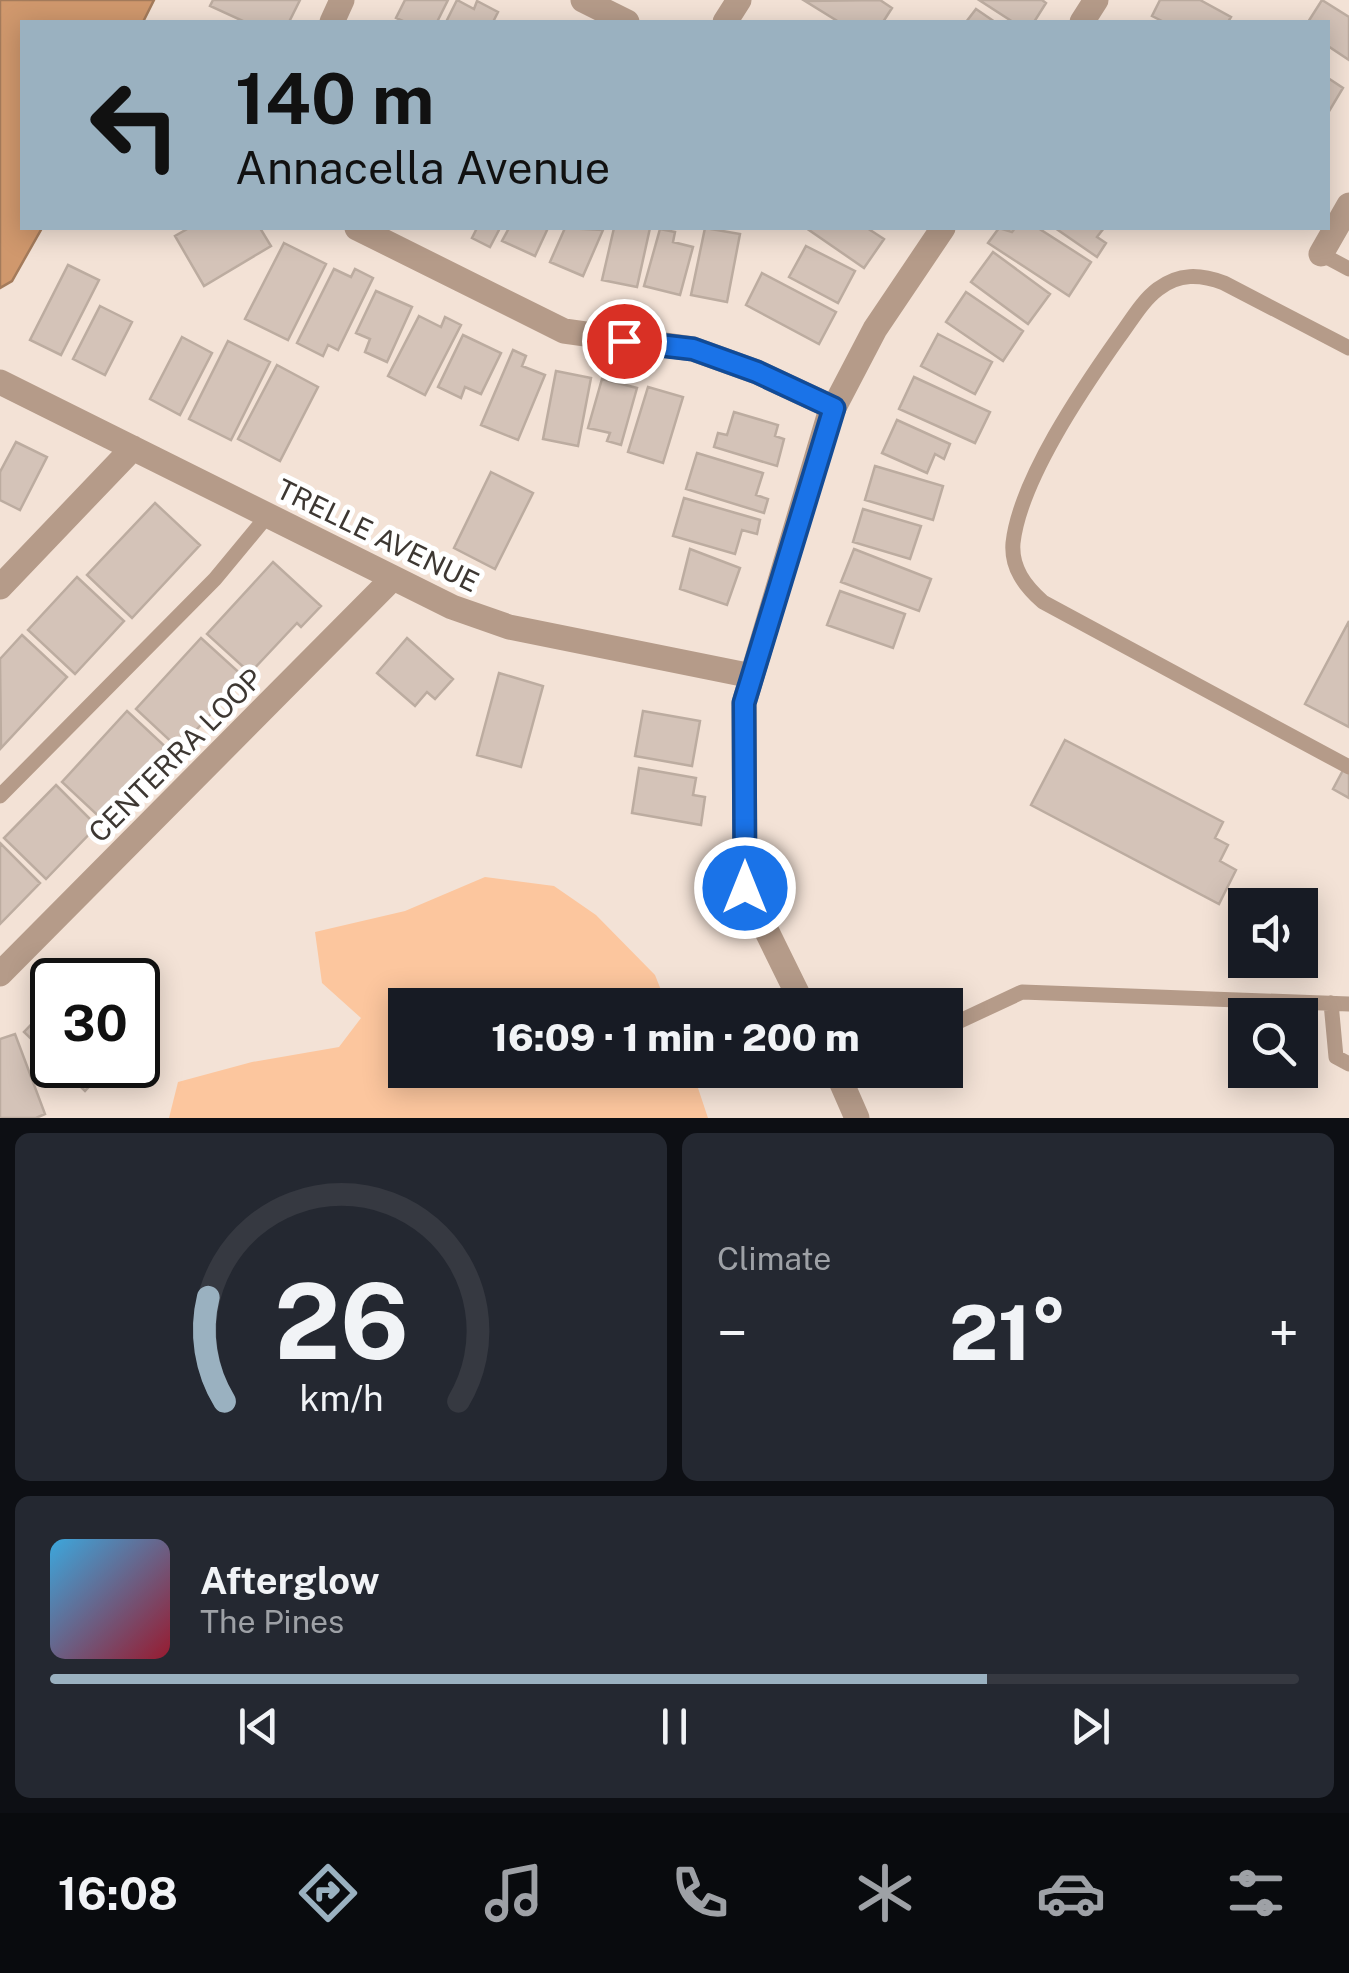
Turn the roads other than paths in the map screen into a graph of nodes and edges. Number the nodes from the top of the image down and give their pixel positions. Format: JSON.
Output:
{"nodes":[{"id":1,"x":583,"y":0,"type":"edge"},
{"id":2,"x":623,"y":20,"type":"edge"},
{"id":3,"x":1349,"y":205,"type":"edge"},
{"id":4,"x":361,"y":230,"type":"edge"},
{"id":5,"x":942,"y":230,"type":"edge"},
{"id":6,"x":1321,"y":254,"type":"joint"},
{"id":7,"x":1349,"y":269,"type":"edge"},
{"id":8,"x":1349,"y":348,"type":"edge"},
{"id":9,"x":0,"y":382,"type":"edge"},
{"id":10,"x":834,"y":408,"type":"junction"},
{"id":11,"x":132,"y":448,"type":"junction"},
{"id":12,"x":268,"y":516,"type":"junction"},
{"id":13,"x":393,"y":578,"type":"junction"},
{"id":14,"x":0,"y":587,"type":"edge"},
{"id":15,"x":752,"y":676,"type":"junction"},
{"id":16,"x":1349,"y":768,"type":"edge"},
{"id":17,"x":0,"y":796,"type":"edge"},
{"id":18,"x":0,"y":974,"type":"edge"},
{"id":19,"x":795,"y":988,"type":"edge"},
{"id":20,"x":1331,"y":1004,"type":"junction"},
{"id":21,"x":1349,"y":1004,"type":"edge"},
{"id":22,"x":963,"y":1020,"type":"edge"},
{"id":23,"x":1349,"y":1064,"type":"edge"},
{"id":24,"x":848,"y":1088,"type":"edge"},
{"id":25,"x":857,"y":1118,"type":"edge"}],
"edges":[{"from":1,"to":2,"type":"street"},
{"from":3,"to":6,"type":"street"},
{"from":4,"to":10,"type":"street"},
{"from":5,"to":10,"type":"street"},
{"from":6,"to":7,"type":"lane"},
{"from":8,"to":16,"type":"lane"},
{"from":9,"to":11,"type":"street","name":"TRELLE AVENUE"},
{"from":10,"to":15,"type":"street"},
{"from":11,"to":12,"type":"street","name":"TRELLE AVENUE"},
{"from":11,"to":14,"type":"street"},
{"from":12,"to":13,"type":"street","name":"TRELLE AVENUE"},
{"from":12,"to":17,"type":"lane"},
{"from":13,"to":15,"type":"street","name":"TRELLE AVENUE"},
{"from":13,"to":18,"type":"street","name":"CENTERRA LOOP"},
{"from":15,"to":19,"type":"street"},
{"from":20,"to":21,"type":"lane"},
{"from":20,"to":22,"type":"lane"},
{"from":20,"to":23,"type":"lane"},
{"from":24,"to":25,"type":"street"}]}
